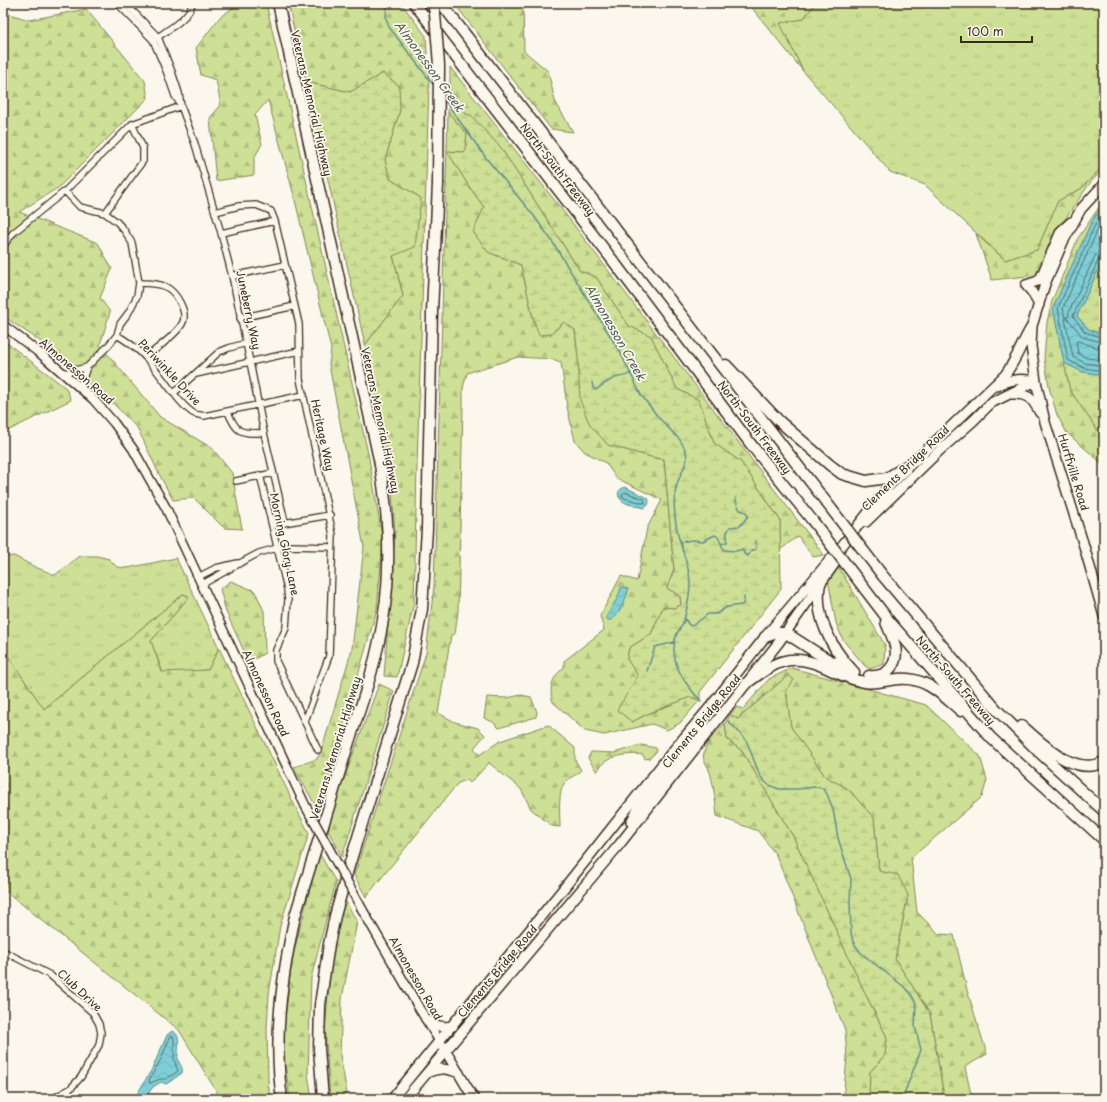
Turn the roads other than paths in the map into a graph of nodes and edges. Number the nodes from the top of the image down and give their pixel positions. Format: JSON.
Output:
{"nodes":[{"id":1,"x":117,"y":3,"type":"edge"},
{"id":2,"x":192,"y":3,"type":"edge"},
{"id":3,"x":278,"y":3,"type":"edge"},
{"id":4,"x":414,"y":3,"type":"edge"},
{"id":5,"x":432,"y":3,"type":"edge"},
{"id":6,"x":441,"y":3,"type":"edge"},
{"id":7,"x":125,"y":5,"type":"edge"},
{"id":8,"x":156,"y":38,"type":"junction"},
{"id":9,"x":181,"y":106,"type":"junction"},
{"id":10,"x":132,"y":124,"type":"junction"},
{"id":11,"x":1104,"y":184,"type":"edge"},
{"id":12,"x":66,"y":192,"type":"junction"},
{"id":13,"x":215,"y":212,"type":"junction"},
{"id":14,"x":105,"y":213,"type":"junction"},
{"id":15,"x":1076,"y":217,"type":"junction"},
{"id":16,"x":275,"y":221,"type":"junction"},
{"id":17,"x":221,"y":233,"type":"junction"},
{"id":18,"x":3,"y":246,"type":"edge"},
{"id":19,"x":285,"y":265,"type":"junction"},
{"id":20,"x":232,"y":276,"type":"junction"},
{"id":21,"x":139,"y":283,"type":"junction"},
{"id":22,"x":1039,"y":305,"type":"junction"},
{"id":23,"x":295,"y":306,"type":"junction"},
{"id":24,"x":240,"y":318,"type":"junction"},
{"id":25,"x":3,"y":326,"type":"edge"},
{"id":26,"x":1032,"y":326,"type":"junction"},
{"id":27,"x":117,"y":335,"type":"junction"},
{"id":28,"x":246,"y":343,"type":"junction"},
{"id":29,"x":708,"y":351,"type":"junction"},
{"id":30,"x":299,"y":352,"type":"junction"},
{"id":31,"x":146,"y":357,"type":"junction"},
{"id":32,"x":250,"y":362,"type":"junction"},
{"id":33,"x":87,"y":367,"type":"junction"},
{"id":34,"x":64,"y":373,"type":"junction"},
{"id":35,"x":196,"y":374,"type":"junction"},
{"id":36,"x":1036,"y":381,"type":"junction"},
{"id":37,"x":80,"y":387,"type":"junction"},
{"id":38,"x":988,"y":392,"type":"junction"},
{"id":39,"x":174,"y":393,"type":"junction"},
{"id":40,"x":1007,"y":394,"type":"junction"},
{"id":41,"x":304,"y":395,"type":"junction"},
{"id":42,"x":259,"y":404,"type":"junction"},
{"id":43,"x":228,"y":412,"type":"junction"},
{"id":44,"x":1045,"y":422,"type":"junction"},
{"id":45,"x":264,"y":433,"type":"junction"},
{"id":46,"x":922,"y":454,"type":"junction"},
{"id":47,"x":273,"y":473,"type":"junction"},
{"id":48,"x":260,"y":476,"type":"junction"},
{"id":49,"x":236,"y":481,"type":"dead end"},
{"id":50,"x":330,"y":515,"type":"junction"},
{"id":51,"x":285,"y":522,"type":"junction"},
{"id":52,"x":272,"y":525,"type":"junction"},
{"id":53,"x":332,"y":547,"type":"junction"},
{"id":54,"x":277,"y":548,"type":"junction"},
{"id":55,"x":200,"y":581,"type":"junction"},
{"id":56,"x":820,"y":583,"type":"junction"},
{"id":57,"x":864,"y":588,"type":"junction"},
{"id":58,"x":1104,"y":616,"type":"edge"},
{"id":59,"x":786,"y":633,"type":"junction"},
{"id":60,"x":765,"y":637,"type":"junction"},
{"id":61,"x":855,"y":673,"type":"junction"},
{"id":62,"x":736,"y":674,"type":"junction"},
{"id":63,"x":747,"y":683,"type":"junction"},
{"id":64,"x":996,"y":709,"type":"junction"},
{"id":65,"x":305,"y":721,"type":"junction"},
{"id":66,"x":991,"y":738,"type":"junction"},
{"id":67,"x":679,"y":743,"type":"junction"},
{"id":68,"x":318,"y":750,"type":"dead end"},
{"id":69,"x":684,"y":762,"type":"junction"},
{"id":70,"x":1104,"y":762,"type":"edge"},
{"id":71,"x":1104,"y":811,"type":"edge"},
{"id":72,"x":1104,"y":840,"type":"edge"},
{"id":73,"x":619,"y":845,"type":"junction"},
{"id":74,"x":3,"y":951,"type":"edge"},
{"id":75,"x":426,"y":1019,"type":"junction"},
{"id":76,"x":453,"y":1026,"type":"junction"},
{"id":77,"x":440,"y":1042,"type":"junction"},
{"id":78,"x":445,"y":1050,"type":"junction"},
{"id":79,"x":427,"y":1072,"type":"junction"},
{"id":80,"x":459,"y":1073,"type":"junction"},
{"id":81,"x":52,"y":1099,"type":"edge"},
{"id":82,"x":282,"y":1099,"type":"edge"},
{"id":83,"x":323,"y":1099,"type":"edge"},
{"id":84,"x":392,"y":1099,"type":"edge"},
{"id":85,"x":405,"y":1099,"type":"edge"},
{"id":86,"x":474,"y":1099,"type":"edge"}],
"edges":[{"from":1,"to":7,"type":"street","name":"Juneberry Way"},
{"from":2,"to":8,"type":"street"},
{"from":3,"to":82,"type":"highway","name":"Veterans Memorial Highway"},
{"from":4,"to":57,"type":"highway","name":"North-South Freeway","bridge":true},
{"from":5,"to":83,"type":"highway","bridge":true},
{"from":6,"to":29,"type":"highway","name":"North-South Freeway"},
{"from":7,"to":8,"type":"street","name":"Juneberry Way"},
{"from":8,"to":9,"type":"street","name":"Juneberry Way"},
{"from":9,"to":10,"type":"street"},
{"from":9,"to":13,"type":"street","name":"Juneberry Way"},
{"from":10,"to":12,"type":"street"},
{"from":10,"to":14,"type":"street"},
{"from":11,"to":15,"type":"main road","name":"Clements Bridge Road"},
{"from":12,"to":14,"type":"street"},
{"from":12,"to":18,"type":"street"},
{"from":13,"to":16,"type":"street"},
{"from":13,"to":17,"type":"street","name":"Juneberry Way"},
{"from":14,"to":21,"type":"street"},
{"from":15,"to":22,"type":"main road","name":"Clements Bridge Road"},
{"from":15,"to":22,"type":"main road"},
{"from":16,"to":17,"type":"street"},
{"from":16,"to":19,"type":"street","name":"Heritage Way"},
{"from":17,"to":20,"type":"street","name":"Juneberry Way"},
{"from":19,"to":20,"type":"street"},
{"from":19,"to":23,"type":"street","name":"Heritage Way"},
{"from":20,"to":24,"type":"street","name":"Juneberry Way"},
{"from":21,"to":27,"type":"street"},
{"from":21,"to":31,"type":"street"},
{"from":22,"to":26,"type":"main road","name":"Clements Bridge Road"},
{"from":23,"to":24,"type":"street"},
{"from":23,"to":30,"type":"street","name":"Heritage Way"},
{"from":24,"to":28,"type":"street","name":"Juneberry Way"},
{"from":25,"to":34,"type":"main road","name":"Almonesson Road"},
{"from":26,"to":36,"type":"main road","name":"Clements Bridge Road"},
{"from":26,"to":38,"type":"main road","name":"Clements Bridge Road"},
{"from":27,"to":31,"type":"street","name":"Periwinkle Drive"},
{"from":27,"to":33,"type":"street"},
{"from":28,"to":32,"type":"street","name":"Juneberry Way"},
{"from":28,"to":35,"type":"street"},
{"from":29,"to":46,"type":"highway"},
{"from":29,"to":64,"type":"highway","name":"North-South Freeway","bridge":true},
{"from":30,"to":32,"type":"street"},
{"from":30,"to":41,"type":"street","name":"Heritage Way"},
{"from":31,"to":39,"type":"street","name":"Periwinkle Drive"},
{"from":32,"to":35,"type":"street"},
{"from":32,"to":42,"type":"street","name":"Juneberry Way"},
{"from":33,"to":34,"type":"street"},
{"from":33,"to":37,"type":"street"},
{"from":34,"to":37,"type":"main road","name":"Almonesson Road"},
{"from":35,"to":39,"type":"street"},
{"from":36,"to":38,"type":"main road","name":"Clements Bridge Road"},
{"from":36,"to":40,"type":"main road","name":"Clements Bridge Road"},
{"from":36,"to":44,"type":"main road","name":"Hurffville Road"},
{"from":37,"to":55,"type":"main road","name":"Almonesson Road"},
{"from":38,"to":46,"type":"main road","name":"Clements Bridge Road"},
{"from":39,"to":43,"type":"street","name":"Periwinkle Drive"},
{"from":40,"to":44,"type":"main road"},
{"from":40,"to":56,"type":"main road","name":"Clements Bridge Road"},
{"from":41,"to":42,"type":"street","name":"Periwinkle Drive"},
{"from":41,"to":50,"type":"street","name":"Heritage Way"},
{"from":42,"to":43,"type":"street","name":"Periwinkle Drive"},
{"from":42,"to":45,"type":"street","name":"Juneberry Way"},
{"from":43,"to":45,"type":"street"},
{"from":44,"to":58,"type":"main road","name":"Hurffville Road"},
{"from":45,"to":47,"type":"street","name":"Juneberry Way"},
{"from":46,"to":60,"type":"main road","name":"Clements Bridge Road"},
{"from":47,"to":48,"type":"street"},
{"from":47,"to":51,"type":"street","name":"Juneberry Way"},
{"from":48,"to":49,"type":"street"},
{"from":48,"to":52,"type":"street","name":"Morning Glory Lane"},
{"from":50,"to":51,"type":"street"},
{"from":50,"to":53,"type":"street","name":"Heritage Way"},
{"from":51,"to":52,"type":"street"},
{"from":52,"to":54,"type":"street","name":"Morning Glory Lane"},
{"from":53,"to":54,"type":"street"},
{"from":53,"to":65,"type":"street","name":"Heritage Way"},
{"from":54,"to":55,"type":"street"},
{"from":54,"to":65,"type":"street","name":"Morning Glory Lane"},
{"from":55,"to":75,"type":"main road","name":"Almonesson Road","bridge":true},
{"from":56,"to":59,"type":"main road","name":"Clements Bridge Road"},
{"from":56,"to":61,"type":"highway"},
{"from":57,"to":61,"type":"highway"},
{"from":57,"to":66,"type":"highway","name":"North-South Freeway"},
{"from":59,"to":60,"type":"highway"},
{"from":59,"to":61,"type":"highway"},
{"from":59,"to":63,"type":"main road","name":"Clements Bridge Road"},
{"from":60,"to":62,"type":"main road","name":"Clements Bridge Road"},
{"from":62,"to":67,"type":"main road","name":"Clements Bridge Road"},
{"from":62,"to":69,"type":"main road"},
{"from":63,"to":66,"type":"highway"},
{"from":63,"to":69,"type":"main road","name":"Clements Bridge Road"},
{"from":64,"to":70,"type":"highway"},
{"from":64,"to":71,"type":"highway","name":"North-South Freeway"},
{"from":65,"to":68,"type":"street","name":"Morning Glory Lane"},
{"from":66,"to":72,"type":"highway","name":"North-South Freeway"},
{"from":67,"to":73,"type":"main road"},
{"from":67,"to":76,"type":"main road","name":"Clements Bridge Road"},
{"from":69,"to":73,"type":"main road","name":"Clements Bridge Road"},
{"from":73,"to":78,"type":"main road","name":"Clements Bridge Road"},
{"from":74,"to":81,"type":"street","name":"Club Drive"},
{"from":75,"to":76,"type":"main road"},
{"from":75,"to":77,"type":"main road","name":"Almonesson Road"},
{"from":76,"to":77,"type":"main road","name":"Clements Bridge Road"},
{"from":77,"to":78,"type":"main road","name":"Almonesson Road"},
{"from":77,"to":84,"type":"main road","name":"Clements Bridge Road"},
{"from":78,"to":79,"type":"main road","name":"Clements Bridge Road"},
{"from":78,"to":80,"type":"main road","name":"Almonesson Road"},
{"from":79,"to":80,"type":"main road"},
{"from":79,"to":85,"type":"main road","name":"Clements Bridge Road"},
{"from":80,"to":86,"type":"main road","name":"Almonesson Road"}]}
